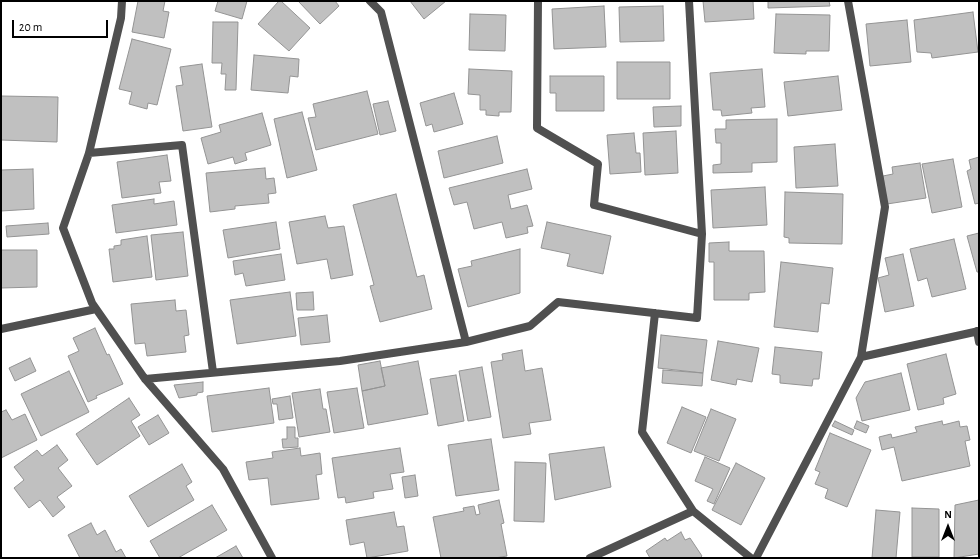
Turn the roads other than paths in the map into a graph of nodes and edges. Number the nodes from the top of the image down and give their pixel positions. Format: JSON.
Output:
{"nodes":[{"id":1,"x":122,"y":1,"type":"edge"},
{"id":2,"x":370,"y":1,"type":"edge"},
{"id":3,"x":538,"y":1,"type":"edge"},
{"id":4,"x":689,"y":1,"type":"edge"},
{"id":5,"x":848,"y":1,"type":"edge"},
{"id":6,"x":89,"y":153,"type":"junction"},
{"id":7,"x":702,"y":234,"type":"junction"},
{"id":8,"x":96,"y":309,"type":"junction"},
{"id":9,"x":655,"y":313,"type":"junction"},
{"id":10,"x":1,"y":328,"type":"edge"},
{"id":11,"x":978,"y":331,"type":"edge"},
{"id":12,"x":466,"y":342,"type":"junction"},
{"id":13,"x":979,"y":342,"type":"edge"},
{"id":14,"x":861,"y":357,"type":"junction"},
{"id":15,"x":213,"y":372,"type":"junction"},
{"id":16,"x":145,"y":378,"type":"junction"},
{"id":17,"x":693,"y":511,"type":"junction"},
{"id":18,"x":272,"y":558,"type":"edge"},
{"id":19,"x":590,"y":558,"type":"edge"},
{"id":20,"x":751,"y":558,"type":"edge"},
{"id":21,"x":756,"y":558,"type":"edge"}],
"edges":[{"from":1,"to":6,"type":"street"},
{"from":2,"to":12,"type":"street"},
{"from":3,"to":7,"type":"street"},
{"from":4,"to":7,"type":"street"},
{"from":5,"to":14,"type":"street"},
{"from":6,"to":8,"type":"street"},
{"from":6,"to":15,"type":"street"},
{"from":7,"to":9,"type":"street"},
{"from":8,"to":10,"type":"street"},
{"from":8,"to":16,"type":"street"},
{"from":9,"to":12,"type":"street"},
{"from":9,"to":17,"type":"street"},
{"from":11,"to":13,"type":"street"},
{"from":11,"to":14,"type":"street"},
{"from":12,"to":15,"type":"street"},
{"from":14,"to":21,"type":"street"},
{"from":15,"to":16,"type":"street"},
{"from":16,"to":18,"type":"street"},
{"from":17,"to":19,"type":"street"},
{"from":17,"to":20,"type":"street"}]}
